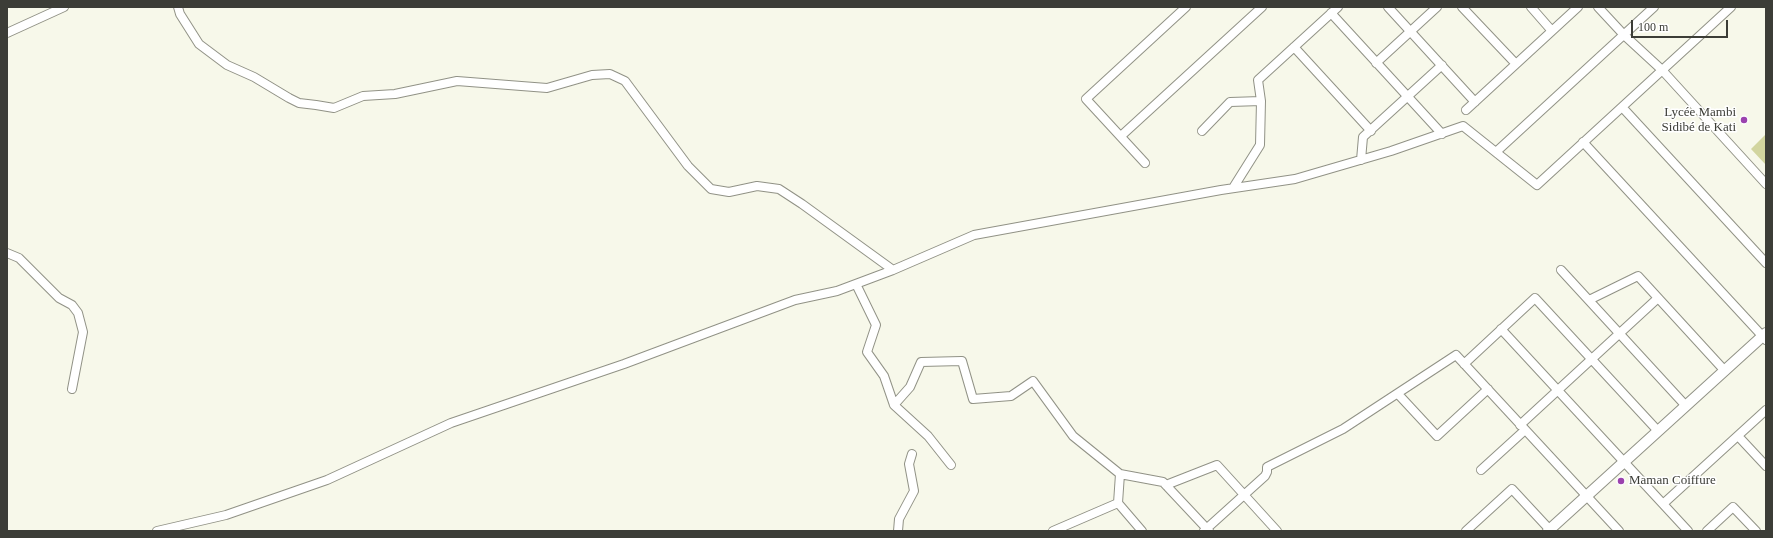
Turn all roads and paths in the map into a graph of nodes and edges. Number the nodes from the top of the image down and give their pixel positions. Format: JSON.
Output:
{"nodes":[{"id":1,"x":64,"y":7,"type":"edge"},
{"id":2,"x":178,"y":7,"type":"edge"},
{"id":3,"x":1186,"y":7,"type":"edge"},
{"id":4,"x":1262,"y":7,"type":"edge"},
{"id":5,"x":1338,"y":7,"type":"edge"},
{"id":6,"x":1388,"y":7,"type":"edge"},
{"id":7,"x":1438,"y":7,"type":"edge"},
{"id":8,"x":1462,"y":7,"type":"edge"},
{"id":9,"x":1531,"y":7,"type":"edge"},
{"id":10,"x":1578,"y":7,"type":"edge"},
{"id":11,"x":1598,"y":7,"type":"edge"},
{"id":12,"x":1654,"y":7,"type":"edge"},
{"id":13,"x":1731,"y":7,"type":"edge"},
{"id":14,"x":1331,"y":13,"type":"junction"},
{"id":15,"x":1552,"y":31,"type":"junction"},
{"id":16,"x":1411,"y":32,"type":"junction"},
{"id":17,"x":7,"y":33,"type":"edge"},
{"id":18,"x":1624,"y":35,"type":"junction"},
{"id":19,"x":1294,"y":47,"type":"junction"},
{"id":20,"x":1376,"y":63,"type":"junction"},
{"id":21,"x":1516,"y":64,"type":"junction"},
{"id":22,"x":1442,"y":65,"type":"junction"},
{"id":23,"x":1661,"y":71,"type":"junction"},
{"id":24,"x":1408,"y":97,"type":"junction"},
{"id":25,"x":1261,"y":101,"type":"junction"},
{"id":26,"x":1475,"y":102,"type":"junction"},
{"id":27,"x":1622,"y":107,"type":"junction"},
{"id":28,"x":1466,"y":110,"type":"dead end"},
{"id":29,"x":1202,"y":131,"type":"dead end"},
{"id":30,"x":1371,"y":131,"type":"junction"},
{"id":31,"x":1442,"y":134,"type":"junction"},
{"id":32,"x":1121,"y":136,"type":"junction"},
{"id":33,"x":1583,"y":142,"type":"junction"},
{"id":34,"x":1496,"y":152,"type":"junction"},
{"id":35,"x":1361,"y":160,"type":"junction"},
{"id":36,"x":1145,"y":163,"type":"dead end"},
{"id":37,"x":1766,"y":184,"type":"edge"},
{"id":38,"x":1233,"y":188,"type":"junction"},
{"id":39,"x":7,"y":253,"type":"edge"},
{"id":40,"x":1766,"y":263,"type":"edge"},
{"id":41,"x":892,"y":270,"type":"junction"},
{"id":42,"x":1561,"y":270,"type":"dead end"},
{"id":43,"x":856,"y":284,"type":"junction"},
{"id":44,"x":1658,"y":298,"type":"junction"},
{"id":45,"x":1589,"y":300,"type":"junction"},
{"id":46,"x":1502,"y":329,"type":"junction"},
{"id":47,"x":1620,"y":333,"type":"junction"},
{"id":48,"x":1765,"y":337,"type":"edge"},
{"id":49,"x":1592,"y":359,"type":"junction"},
{"id":50,"x":1464,"y":364,"type":"junction"},
{"id":51,"x":1725,"y":371,"type":"junction"},
{"id":52,"x":72,"y":389,"type":"dead end"},
{"id":53,"x":1488,"y":389,"type":"junction"},
{"id":54,"x":1558,"y":390,"type":"junction"},
{"id":55,"x":1398,"y":394,"type":"junction"},
{"id":56,"x":894,"y":405,"type":"junction"},
{"id":57,"x":1686,"y":406,"type":"junction"},
{"id":58,"x":1766,"y":410,"type":"edge"},
{"id":59,"x":1523,"y":427,"type":"junction"},
{"id":60,"x":1658,"y":431,"type":"junction"},
{"id":61,"x":1738,"y":436,"type":"junction"},
{"id":62,"x":912,"y":454,"type":"dead end"},
{"id":63,"x":1624,"y":462,"type":"junction"},
{"id":64,"x":951,"y":465,"type":"dead end"},
{"id":65,"x":1766,"y":466,"type":"edge"},
{"id":66,"x":1481,"y":470,"type":"dead end"},
{"id":67,"x":1120,"y":474,"type":"junction"},
{"id":68,"x":1166,"y":485,"type":"junction"},
{"id":69,"x":1244,"y":495,"type":"junction"},
{"id":70,"x":1586,"y":496,"type":"junction"},
{"id":71,"x":1118,"y":502,"type":"junction"},
{"id":72,"x":1663,"y":504,"type":"junction"},
{"id":73,"x":1068,"y":528,"type":"edge"},
{"id":74,"x":1207,"y":530,"type":"edge"},
{"id":75,"x":1549,"y":530,"type":"edge"},
{"id":76,"x":157,"y":531,"type":"edge"},
{"id":77,"x":898,"y":531,"type":"edge"},
{"id":78,"x":1053,"y":531,"type":"edge"},
{"id":79,"x":1142,"y":531,"type":"edge"},
{"id":80,"x":1277,"y":531,"type":"edge"},
{"id":81,"x":1466,"y":531,"type":"edge"},
{"id":82,"x":1619,"y":531,"type":"edge"},
{"id":83,"x":1688,"y":531,"type":"edge"},
{"id":84,"x":1707,"y":531,"type":"edge"},
{"id":85,"x":1756,"y":531,"type":"edge"}],
"edges":[{"from":1,"to":17,"type":"street"},
{"from":2,"to":41,"type":"street"},
{"from":3,"to":32,"type":"street"},
{"from":4,"to":32,"type":"street"},
{"from":5,"to":14,"type":"street"},
{"from":6,"to":16,"type":"street"},
{"from":7,"to":16,"type":"street"},
{"from":8,"to":21,"type":"street"},
{"from":9,"to":15,"type":"street"},
{"from":10,"to":15,"type":"street"},
{"from":11,"to":18,"type":"street"},
{"from":12,"to":18,"type":"street"},
{"from":13,"to":23,"type":"street"},
{"from":14,"to":19,"type":"street"},
{"from":14,"to":20,"type":"street"},
{"from":15,"to":21,"type":"street"},
{"from":16,"to":20,"type":"street"},
{"from":16,"to":22,"type":"street"},
{"from":18,"to":23,"type":"street"},
{"from":18,"to":34,"type":"street"},
{"from":19,"to":25,"type":"street"},
{"from":19,"to":30,"type":"street"},
{"from":20,"to":24,"type":"street"},
{"from":21,"to":26,"type":"street"},
{"from":22,"to":24,"type":"street"},
{"from":22,"to":26,"type":"street"},
{"from":23,"to":27,"type":"street"},
{"from":23,"to":37,"type":"street"},
{"from":24,"to":30,"type":"street"},
{"from":24,"to":31,"type":"street"},
{"from":25,"to":29,"type":"street"},
{"from":25,"to":38,"type":"street"},
{"from":26,"to":28,"type":"street"},
{"from":27,"to":33,"type":"street"},
{"from":27,"to":40,"type":"street"},
{"from":30,"to":35,"type":"street"},
{"from":31,"to":34,"type":"street"},
{"from":31,"to":35,"type":"street"},
{"from":32,"to":36,"type":"street"},
{"from":33,"to":34,"type":"street"},
{"from":33,"to":48,"type":"street"},
{"from":35,"to":38,"type":"street"},
{"from":38,"to":41,"type":"street"},
{"from":39,"to":52,"type":"street"},
{"from":41,"to":43,"type":"street"},
{"from":42,"to":45,"type":"street"},
{"from":43,"to":56,"type":"street"},
{"from":43,"to":76,"type":"street"},
{"from":44,"to":45,"type":"street"},
{"from":44,"to":47,"type":"street"},
{"from":44,"to":51,"type":"street"},
{"from":45,"to":47,"type":"street"},
{"from":46,"to":49,"type":"street"},
{"from":46,"to":50,"type":"street"},
{"from":46,"to":54,"type":"street"},
{"from":47,"to":49,"type":"street"},
{"from":47,"to":57,"type":"street"},
{"from":48,"to":51,"type":"street"},
{"from":49,"to":54,"type":"street"},
{"from":49,"to":60,"type":"street"},
{"from":50,"to":53,"type":"street"},
{"from":50,"to":55,"type":"street"},
{"from":51,"to":57,"type":"street"},
{"from":53,"to":55,"type":"street"},
{"from":53,"to":59,"type":"street"},
{"from":54,"to":59,"type":"street"},
{"from":54,"to":63,"type":"street"},
{"from":55,"to":69,"type":"street"},
{"from":56,"to":64,"type":"street"},
{"from":56,"to":67,"type":"street"},
{"from":57,"to":60,"type":"street"},
{"from":58,"to":61,"type":"street"},
{"from":59,"to":66,"type":"street"},
{"from":59,"to":70,"type":"street"},
{"from":60,"to":63,"type":"street"},
{"from":61,"to":65,"type":"street"},
{"from":61,"to":72,"type":"street"},
{"from":62,"to":77,"type":"street"},
{"from":63,"to":70,"type":"street"},
{"from":63,"to":72,"type":"street"},
{"from":67,"to":68,"type":"street"},
{"from":67,"to":71,"type":"street"},
{"from":68,"to":69,"type":"street"},
{"from":68,"to":74,"type":"street"},
{"from":69,"to":74,"type":"street"},
{"from":69,"to":80,"type":"street"},
{"from":70,"to":75,"type":"street"},
{"from":70,"to":82,"type":"street"},
{"from":71,"to":73,"type":"street"},
{"from":71,"to":79,"type":"street"},
{"from":72,"to":83,"type":"street"},
{"from":73,"to":78,"type":"street"},
{"from":75,"to":81,"type":"street"},
{"from":84,"to":85,"type":"street"}]}
